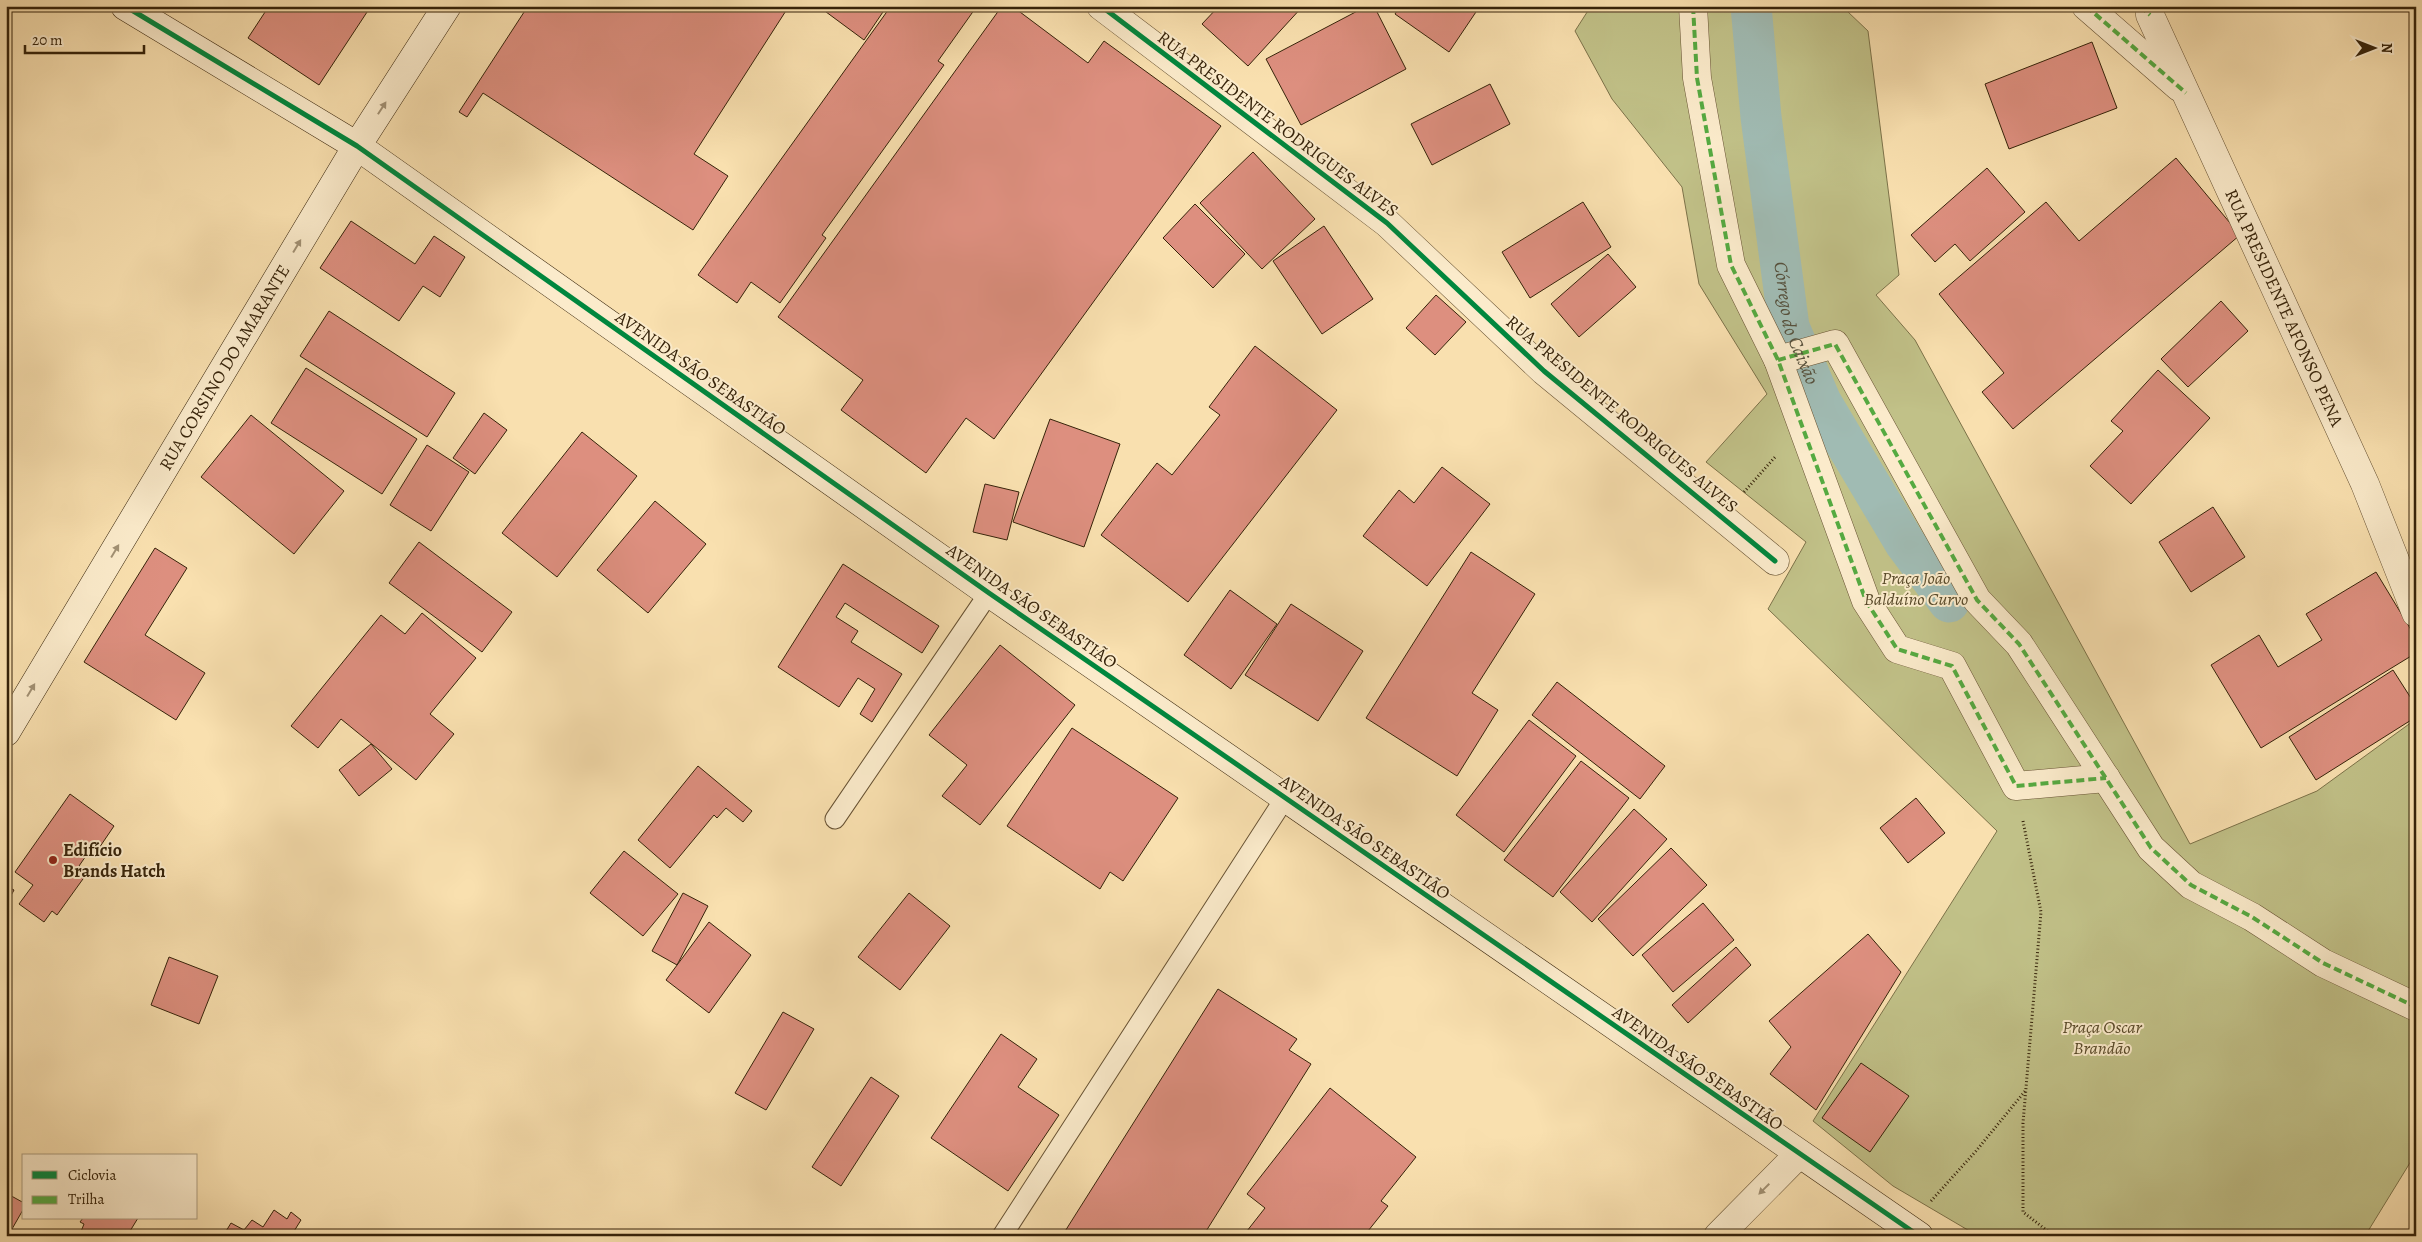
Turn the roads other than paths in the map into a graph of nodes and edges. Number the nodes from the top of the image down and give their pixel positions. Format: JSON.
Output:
{"nodes":[{"id":1,"x":125,"y":6,"type":"edge"},
{"id":2,"x":447,"y":6,"type":"edge"},
{"id":3,"x":1101,"y":6,"type":"edge"},
{"id":4,"x":1693,"y":6,"type":"edge"},
{"id":5,"x":2086,"y":6,"type":"edge"},
{"id":6,"x":2146,"y":9,"type":"edge"},
{"id":7,"x":2186,"y":93,"type":"junction"},
{"id":8,"x":357,"y":146,"type":"junction"},
{"id":9,"x":1778,"y":360,"type":"junction"},
{"id":10,"x":1775,"y":561,"type":"dead end"},
{"id":11,"x":989,"y":593,"type":"junction"},
{"id":12,"x":2416,"y":613,"type":"edge"},
{"id":13,"x":6,"y":732,"type":"edge"},
{"id":14,"x":2106,"y":778,"type":"junction"},
{"id":15,"x":1285,"y":798,"type":"junction"},
{"id":16,"x":835,"y":819,"type":"dead end"},
{"id":17,"x":2416,"y":1007,"type":"edge"},
{"id":18,"x":1799,"y":1154,"type":"junction"},
{"id":19,"x":1913,"y":1231,"type":"edge"},
{"id":20,"x":1002,"y":1236,"type":"edge"},
{"id":21,"x":1718,"y":1236,"type":"edge"}],
"edges":[{"from":1,"to":8,"type":"street","name":"AVENIDA SÃO SEBASTIÃO"},
{"from":8,"to":2,"type":"street","name":"RUA CORSINO DO AMARANTE","one_way":true},
{"from":3,"to":10,"type":"street","name":"RUA PRESIDENTE RODRIGUES ALVES"},
{"from":4,"to":9,"type":"street"},
{"from":5,"to":7,"type":"street"},
{"from":6,"to":7,"type":"street","name":"RUA PRESIDENTE AFONSO PENA"},
{"from":7,"to":12,"type":"street","name":"RUA PRESIDENTE AFONSO PENA"},
{"from":8,"to":11,"type":"street","name":"AVENIDA SÃO SEBASTIÃO"},
{"from":13,"to":8,"type":"street","name":"RUA CORSINO DO AMARANTE","one_way":true},
{"from":9,"to":14,"type":"street"},
{"from":9,"to":14,"type":"street"},
{"from":11,"to":15,"type":"street","name":"AVENIDA SÃO SEBASTIÃO"},
{"from":11,"to":16,"type":"lane"},
{"from":14,"to":17,"type":"street"},
{"from":15,"to":18,"type":"street","name":"AVENIDA SÃO SEBASTIÃO"},
{"from":15,"to":20,"type":"lane"},
{"from":18,"to":19,"type":"street","name":"AVENIDA SÃO SEBASTIÃO"},
{"from":18,"to":21,"type":"street","one_way":true}]}
